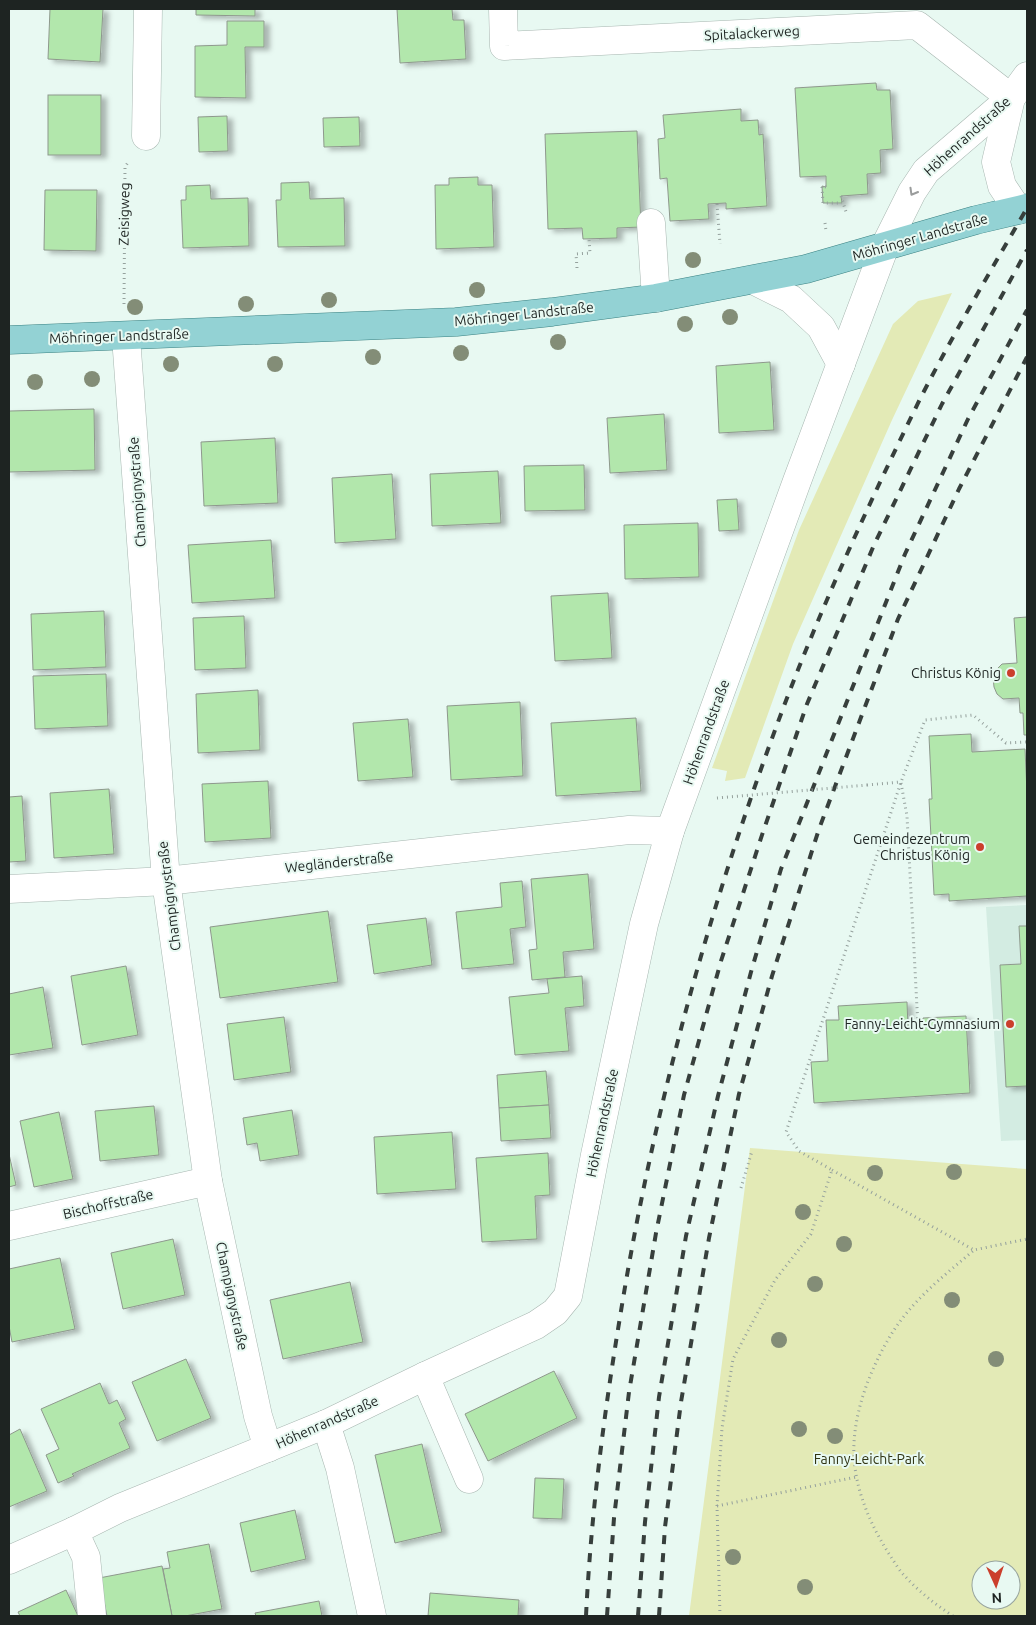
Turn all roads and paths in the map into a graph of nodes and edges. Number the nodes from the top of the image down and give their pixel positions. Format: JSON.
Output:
{"nodes":[{"id":1,"x":148,"y":9,"type":"edge"},
{"id":2,"x":502,"y":9,"type":"edge"},
{"id":3,"x":1027,"y":76,"type":"edge"},
{"id":4,"x":1010,"y":98,"type":"junction"},
{"id":5,"x":146,"y":136,"type":"joint"},
{"id":6,"x":826,"y":187,"type":"dead end"},
{"id":7,"x":841,"y":196,"type":"dead end"},
{"id":8,"x":842,"y":203,"type":"junction"},
{"id":9,"x":717,"y":204,"type":"dead end"},
{"id":10,"x":1023,"y":209,"type":"edge"},
{"id":11,"x":847,"y":215,"type":"dead end"},
{"id":12,"x":651,"y":223,"type":"dead end"},
{"id":13,"x":589,"y":239,"type":"dead end"},
{"id":14,"x":720,"y":244,"type":"dead end"},
{"id":15,"x":885,"y":246,"type":"junction"},
{"id":16,"x":577,"y":268,"type":"dead end"},
{"id":17,"x":754,"y":280,"type":"junction"},
{"id":18,"x":656,"y":298,"type":"junction"},
{"id":19,"x":126,"y":336,"type":"junction"},
{"id":20,"x":9,"y":340,"type":"edge"},
{"id":21,"x":841,"y":364,"type":"junction"},
{"id":22,"x":1027,"y":742,"type":"edge"},
{"id":23,"x":901,"y":782,"type":"junction"},
{"id":24,"x":717,"y":798,"type":"dead end"},
{"id":25,"x":670,"y":830,"type":"junction"},
{"id":26,"x":166,"y":881,"type":"junction"},
{"id":27,"x":9,"y":889,"type":"edge"},
{"id":28,"x":918,"y":1027,"type":"dead end"},
{"id":29,"x":752,"y":1151,"type":"dead end"},
{"id":30,"x":832,"y":1170,"type":"junction"},
{"id":31,"x":208,"y":1181,"type":"junction"},
{"id":32,"x":741,"y":1188,"type":"dead end"},
{"id":33,"x":9,"y":1226,"type":"edge"},
{"id":34,"x":1027,"y":1239,"type":"edge"},
{"id":35,"x":974,"y":1250,"type":"junction"},
{"id":36,"x":426,"y":1376,"type":"junction"},
{"id":37,"x":326,"y":1424,"type":"junction"},
{"id":38,"x":268,"y":1448,"type":"junction"},
{"id":39,"x":856,"y":1477,"type":"junction"},
{"id":40,"x":469,"y":1479,"type":"dead end"},
{"id":41,"x":717,"y":1506,"type":"junction"},
{"id":42,"x":74,"y":1531,"type":"junction"},
{"id":43,"x":9,"y":1560,"type":"edge"},
{"id":44,"x":92,"y":1616,"type":"edge"},
{"id":45,"x":372,"y":1616,"type":"edge"},
{"id":46,"x":720,"y":1616,"type":"edge"},
{"id":47,"x":953,"y":1616,"type":"edge"}],
"edges":[{"from":1,"to":5,"type":"street"},
{"from":2,"to":4,"type":"street","name":"Spitalackerweg"},
{"from":3,"to":4,"type":"street","name":"Höhenrandstraße"},
{"from":4,"to":10,"type":"street"},
{"from":4,"to":15,"type":"street","name":"Höhenrandstraße","one_way":true},
{"from":5,"to":19,"type":"path","name":"Zeisigweg"},
{"from":6,"to":8,"type":"path"},
{"from":7,"to":8,"type":"path"},
{"from":8,"to":11,"type":"path"},
{"from":9,"to":14,"type":"path"},
{"from":10,"to":15,"type":"main road","name":"Möhringer Landstraße"},
{"from":12,"to":18,"type":"street"},
{"from":13,"to":16,"type":"path"},
{"from":15,"to":17,"type":"main road","name":"Möhringer Landstraße"},
{"from":15,"to":21,"type":"street","name":"Höhenrandstraße"},
{"from":17,"to":18,"type":"main road","name":"Möhringer Landstraße"},
{"from":17,"to":21,"type":"street"},
{"from":18,"to":19,"type":"main road","name":"Möhringer Landstraße"},
{"from":19,"to":20,"type":"main road","name":"Möhringer Landstraße"},
{"from":19,"to":26,"type":"street","name":"Champignystraße"},
{"from":21,"to":25,"type":"street","name":"Höhenrandstraße"},
{"from":22,"to":23,"type":"path"},
{"from":23,"to":24,"type":"path","bridge":true},
{"from":23,"to":28,"type":"path"},
{"from":23,"to":30,"type":"path"},
{"from":25,"to":26,"type":"street","name":"Wegländerstraße"},
{"from":25,"to":36,"type":"street","name":"Höhenrandstraße"},
{"from":26,"to":27,"type":"street","name":"Wegländerstraße"},
{"from":26,"to":31,"type":"street","name":"Champignystraße"},
{"from":29,"to":32,"type":"path"},
{"from":30,"to":35,"type":"path"},
{"from":30,"to":41,"type":"path"},
{"from":31,"to":33,"type":"street","name":"Bischoffstraße"},
{"from":31,"to":38,"type":"street","name":"Champignystraße"},
{"from":34,"to":35,"type":"path"},
{"from":35,"to":39,"type":"path"},
{"from":36,"to":37,"type":"street","name":"Höhenrandstraße"},
{"from":36,"to":40,"type":"street"},
{"from":37,"to":38,"type":"street","name":"Höhenrandstraße"},
{"from":37,"to":45,"type":"street"},
{"from":38,"to":42,"type":"street","name":"Höhenrandstraße"},
{"from":39,"to":41,"type":"path"},
{"from":39,"to":47,"type":"path"},
{"from":41,"to":46,"type":"path"},
{"from":42,"to":43,"type":"street","name":"Höhenrandstraße"},
{"from":42,"to":44,"type":"street"}]}
